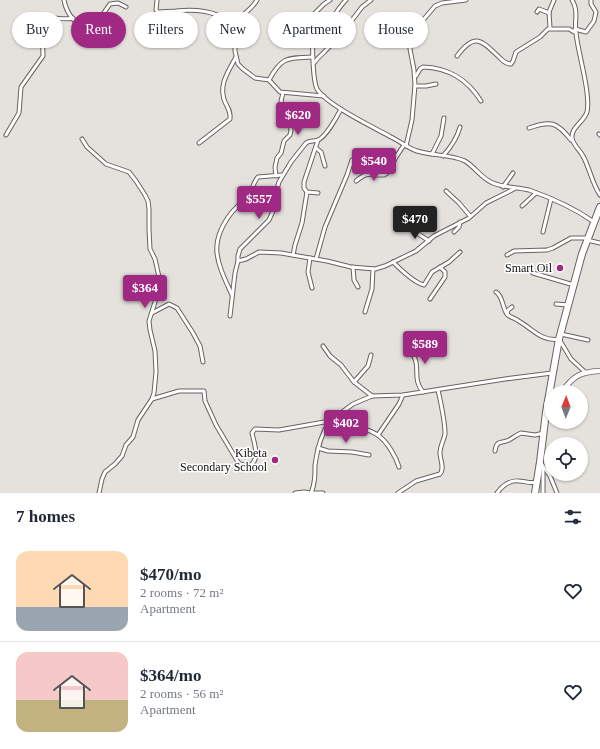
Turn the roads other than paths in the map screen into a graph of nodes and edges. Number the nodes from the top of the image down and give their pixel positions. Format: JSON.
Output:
{"nodes":[{"id":1,"x":64,"y":0,"type":"edge"},
{"id":2,"x":157,"y":0,"type":"edge"},
{"id":3,"x":257,"y":0,"type":"edge"},
{"id":4,"x":330,"y":0,"type":"edge"},
{"id":5,"x":339,"y":0,"type":"edge"},
{"id":6,"x":346,"y":0,"type":"edge"},
{"id":7,"x":371,"y":0,"type":"edge"},
{"id":8,"x":466,"y":0,"type":"edge"},
{"id":9,"x":554,"y":0,"type":"edge"},
{"id":10,"x":572,"y":0,"type":"edge"},
{"id":11,"x":591,"y":0,"type":"edge"},
{"id":12,"x":341,"y":5,"type":"junction"},
{"id":13,"x":126,"y":6,"type":"dead end"},
{"id":14,"x":104,"y":12,"type":"edge"},
{"id":15,"x":209,"y":12,"type":"edge"},
{"id":16,"x":248,"y":12,"type":"edge"},
{"id":17,"x":316,"y":12,"type":"edge"},
{"id":18,"x":537,"y":12,"type":"dead end"},
{"id":19,"x":549,"y":13,"type":"junction"},
{"id":20,"x":71,"y":16,"type":"edge"},
{"id":21,"x":71,"y":18,"type":"edge"},
{"id":22,"x":550,"y":28,"type":"junction"},
{"id":23,"x":575,"y":31,"type":"junction"},
{"id":24,"x":235,"y":48,"type":"edge"},
{"id":25,"x":457,"y":56,"type":"dead end"},
{"id":26,"x":236,"y":57,"type":"junction"},
{"id":27,"x":313,"y":57,"type":"junction"},
{"id":28,"x":314,"y":63,"type":"junction"},
{"id":29,"x":415,"y":78,"type":"junction"},
{"id":30,"x":269,"y":80,"type":"junction"},
{"id":31,"x":436,"y":84,"type":"dead end"},
{"id":32,"x":415,"y":86,"type":"junction"},
{"id":33,"x":283,"y":92,"type":"junction"},
{"id":34,"x":324,"y":96,"type":"junction"},
{"id":35,"x":481,"y":101,"type":"dead end"},
{"id":36,"x":342,"y":109,"type":"junction"},
{"id":37,"x":444,"y":118,"type":"dead end"},
{"id":38,"x":460,"y":127,"type":"dead end"},
{"id":39,"x":529,"y":128,"type":"dead end"},
{"id":40,"x":6,"y":136,"type":"dead end"},
{"id":41,"x":82,"y":139,"type":"dead end"},
{"id":42,"x":318,"y":140,"type":"junction"},
{"id":43,"x":573,"y":142,"type":"junction"},
{"id":44,"x":199,"y":143,"type":"dead end"},
{"id":45,"x":405,"y":146,"type":"junction"},
{"id":46,"x":316,"y":148,"type":"junction"},
{"id":47,"x":432,"y":154,"type":"junction"},
{"id":48,"x":443,"y":156,"type":"junction"},
{"id":49,"x":325,"y":166,"type":"dead end"},
{"id":50,"x":513,"y":173,"type":"dead end"},
{"id":51,"x":386,"y":174,"type":"junction"},
{"id":52,"x":282,"y":175,"type":"junction"},
{"id":53,"x":276,"y":176,"type":"junction"},
{"id":54,"x":356,"y":181,"type":"dead end"},
{"id":55,"x":503,"y":187,"type":"junction"},
{"id":56,"x":515,"y":188,"type":"junction"},
{"id":57,"x":446,"y":191,"type":"dead end"},
{"id":58,"x":307,"y":192,"type":"junction"},
{"id":59,"x":318,"y":193,"type":"dead end"},
{"id":60,"x":536,"y":193,"type":"junction"},
{"id":61,"x":600,"y":195,"type":"edge"},
{"id":62,"x":551,"y":199,"type":"junction"},
{"id":63,"x":522,"y":206,"type":"dead end"},
{"id":64,"x":600,"y":207,"type":"edge"},
{"id":65,"x":470,"y":216,"type":"junction"},
{"id":66,"x":460,"y":222,"type":"junction"},
{"id":67,"x":594,"y":222,"type":"junction"},
{"id":68,"x":408,"y":227,"type":"dead end"},
{"id":69,"x":454,"y":232,"type":"dead end"},
{"id":70,"x":542,"y":232,"type":"dead end"},
{"id":71,"x":588,"y":239,"type":"junction"},
{"id":72,"x":429,"y":241,"type":"junction"},
{"id":73,"x":600,"y":243,"type":"edge"},
{"id":74,"x":460,"y":252,"type":"dead end"},
{"id":75,"x":293,"y":255,"type":"junction"},
{"id":76,"x":507,"y":255,"type":"dead end"},
{"id":77,"x":310,"y":258,"type":"junction"},
{"id":78,"x":316,"y":259,"type":"junction"},
{"id":79,"x":238,"y":261,"type":"junction"},
{"id":80,"x":393,"y":262,"type":"junction"},
{"id":81,"x":353,"y":267,"type":"junction"},
{"id":82,"x":440,"y":267,"type":"junction"},
{"id":83,"x":373,"y":269,"type":"junction"},
{"id":84,"x":533,"y":273,"type":"dead end"},
{"id":85,"x":574,"y":284,"type":"junction"},
{"id":86,"x":358,"y":287,"type":"dead end"},
{"id":87,"x":312,"y":288,"type":"dead end"},
{"id":88,"x":496,"y":292,"type":"dead end"},
{"id":89,"x":233,"y":296,"type":"junction"},
{"id":90,"x":430,"y":299,"type":"dead end"},
{"id":91,"x":556,"y":304,"type":"dead end"},
{"id":92,"x":569,"y":305,"type":"junction"},
{"id":93,"x":512,"y":307,"type":"dead end"},
{"id":94,"x":365,"y":312,"type":"dead end"},
{"id":95,"x":151,"y":314,"type":"junction"},
{"id":96,"x":507,"y":314,"type":"junction"},
{"id":97,"x":230,"y":316,"type":"dead end"},
{"id":98,"x":560,"y":337,"type":"junction"},
{"id":99,"x":588,"y":340,"type":"dead end"},
{"id":100,"x":323,"y":346,"type":"dead end"},
{"id":101,"x":409,"y":349,"type":"dead end"},
{"id":102,"x":371,"y":355,"type":"dead end"},
{"id":103,"x":203,"y":362,"type":"dead end"},
{"id":104,"x":600,"y":371,"type":"edge"},
{"id":105,"x":585,"y":372,"type":"junction"},
{"id":106,"x":552,"y":373,"type":"junction"},
{"id":107,"x":354,"y":382,"type":"junction"},
{"id":108,"x":550,"y":385,"type":"edge"},
{"id":109,"x":568,"y":385,"type":"edge"},
{"id":110,"x":438,"y":390,"type":"junction"},
{"id":111,"x":423,"y":392,"type":"junction"},
{"id":112,"x":402,"y":395,"type":"junction"},
{"id":113,"x":372,"y":396,"type":"junction"},
{"id":114,"x":152,"y":399,"type":"junction"},
{"id":115,"x":344,"y":411,"type":"junction"},
{"id":116,"x":330,"y":421,"type":"junction"},
{"id":117,"x":544,"y":429,"type":"edge"},
{"id":118,"x":544,"y":433,"type":"junction"},
{"id":119,"x":378,"y":435,"type":"junction"},
{"id":120,"x":318,"y":448,"type":"junction"},
{"id":121,"x":495,"y":451,"type":"dead end"},
{"id":122,"x":369,"y":456,"type":"dead end"},
{"id":123,"x":542,"y":464,"type":"junction"},
{"id":124,"x":399,"y":467,"type":"dead end"},
{"id":125,"x":537,"y":482,"type":"junction"},
{"id":126,"x":99,"y":493,"type":"edge"},
{"id":127,"x":295,"y":493,"type":"edge"},
{"id":128,"x":311,"y":493,"type":"edge"},
{"id":129,"x":323,"y":493,"type":"edge"},
{"id":130,"x":398,"y":493,"type":"edge"},
{"id":131,"x":496,"y":493,"type":"edge"},
{"id":132,"x":535,"y":493,"type":"edge"},
{"id":133,"x":543,"y":493,"type":"edge"},
{"id":134,"x":557,"y":493,"type":"edge"}],
"edges":[{"from":1,"to":20,"type":"street"},
{"from":2,"to":15,"type":"street"},
{"from":3,"to":16,"type":"street"},
{"from":4,"to":17,"type":"street"},
{"from":5,"to":12,"type":"street"},
{"from":6,"to":12,"type":"street"},
{"from":7,"to":28,"type":"street"},
{"from":8,"to":29,"type":"street"},
{"from":9,"to":19,"type":"street"},
{"from":10,"to":23,"type":"street"},
{"from":11,"to":23,"type":"street"},
{"from":12,"to":27,"type":"street"},
{"from":13,"to":14,"type":"street"},
{"from":18,"to":19,"type":"street"},
{"from":19,"to":22,"type":"street"},
{"from":21,"to":40,"type":"street"},
{"from":22,"to":23,"type":"street"},
{"from":22,"to":25,"type":"street"},
{"from":23,"to":43,"type":"street"},
{"from":24,"to":26,"type":"street"},
{"from":26,"to":30,"type":"street"},
{"from":26,"to":44,"type":"street"},
{"from":27,"to":28,"type":"street"},
{"from":27,"to":30,"type":"street"},
{"from":28,"to":34,"type":"street"},
{"from":29,"to":32,"type":"street"},
{"from":29,"to":35,"type":"street"},
{"from":30,"to":33,"type":"street"},
{"from":31,"to":32,"type":"street"},
{"from":32,"to":45,"type":"street"},
{"from":33,"to":34,"type":"street"},
{"from":33,"to":53,"type":"street"},
{"from":34,"to":36,"type":"street"},
{"from":36,"to":42,"type":"street"},
{"from":36,"to":45,"type":"street"},
{"from":37,"to":47,"type":"street"},
{"from":38,"to":48,"type":"street"},
{"from":39,"to":43,"type":"street"},
{"from":41,"to":95,"type":"street"},
{"from":42,"to":46,"type":"street"},
{"from":42,"to":52,"type":"street"},
{"from":43,"to":61,"type":"street"},
{"from":45,"to":47,"type":"street"},
{"from":45,"to":51,"type":"street"},
{"from":46,"to":49,"type":"street"},
{"from":46,"to":58,"type":"street"},
{"from":47,"to":48,"type":"street"},
{"from":48,"to":55,"type":"street"},
{"from":50,"to":55,"type":"street"},
{"from":51,"to":54,"type":"street"},
{"from":51,"to":78,"type":"street"},
{"from":52,"to":53,"type":"street"},
{"from":52,"to":79,"type":"street"},
{"from":53,"to":89,"type":"street"},
{"from":55,"to":56,"type":"street"},
{"from":56,"to":60,"type":"street"},
{"from":56,"to":65,"type":"street"},
{"from":57,"to":65,"type":"street"},
{"from":58,"to":59,"type":"street"},
{"from":58,"to":75,"type":"street"},
{"from":60,"to":62,"type":"street"},
{"from":60,"to":63,"type":"street"},
{"from":62,"to":67,"type":"street"},
{"from":62,"to":70,"type":"street"},
{"from":64,"to":67,"type":"highway"},
{"from":65,"to":66,"type":"street"},
{"from":66,"to":69,"type":"street"},
{"from":66,"to":72,"type":"street"},
{"from":67,"to":71,"type":"highway"},
{"from":68,"to":72,"type":"street"},
{"from":71,"to":73,"type":"street"},
{"from":71,"to":76,"type":"street"},
{"from":71,"to":85,"type":"highway"},
{"from":72,"to":80,"type":"street"},
{"from":74,"to":82,"type":"street"},
{"from":75,"to":77,"type":"street"},
{"from":75,"to":79,"type":"street"},
{"from":77,"to":78,"type":"street"},
{"from":77,"to":87,"type":"street"},
{"from":78,"to":81,"type":"street"},
{"from":79,"to":89,"type":"street"},
{"from":80,"to":82,"type":"street"},
{"from":80,"to":83,"type":"street"},
{"from":81,"to":83,"type":"street"},
{"from":81,"to":86,"type":"street"},
{"from":82,"to":90,"type":"street"},
{"from":83,"to":94,"type":"street"},
{"from":84,"to":85,"type":"street"},
{"from":85,"to":92,"type":"highway"},
{"from":88,"to":96,"type":"street"},
{"from":89,"to":97,"type":"street"},
{"from":91,"to":92,"type":"street"},
{"from":92,"to":98,"type":"highway"},
{"from":93,"to":96,"type":"street"},
{"from":95,"to":103,"type":"street"},
{"from":95,"to":114,"type":"street"},
{"from":96,"to":98,"type":"street"},
{"from":98,"to":99,"type":"street"},
{"from":98,"to":105,"type":"street"},
{"from":98,"to":106,"type":"highway"},
{"from":100,"to":107,"type":"street"},
{"from":101,"to":111,"type":"street"},
{"from":102,"to":107,"type":"street"},
{"from":104,"to":105,"type":"main road"},
{"from":105,"to":109,"type":"main road"},
{"from":106,"to":108,"type":"highway"},
{"from":106,"to":110,"type":"street"},
{"from":107,"to":113,"type":"street"},
{"from":110,"to":111,"type":"street"},
{"from":110,"to":130,"type":"street"},
{"from":111,"to":112,"type":"street"},
{"from":112,"to":113,"type":"street"},
{"from":112,"to":119,"type":"street"},
{"from":113,"to":115,"type":"street"},
{"from":114,"to":116,"type":"street"},
{"from":114,"to":126,"type":"street"},
{"from":115,"to":116,"type":"street"},
{"from":115,"to":119,"type":"street"},
{"from":116,"to":120,"type":"street"},
{"from":117,"to":118,"type":"highway"},
{"from":118,"to":121,"type":"street"},
{"from":118,"to":123,"type":"highway"},
{"from":119,"to":124,"type":"street"},
{"from":120,"to":122,"type":"street"},
{"from":120,"to":128,"type":"street"},
{"from":123,"to":125,"type":"highway"},
{"from":123,"to":133,"type":"street"},
{"from":123,"to":134,"type":"street"},
{"from":125,"to":131,"type":"street"},
{"from":125,"to":132,"type":"highway"},
{"from":127,"to":128,"type":"street"},
{"from":128,"to":129,"type":"street"}]}
